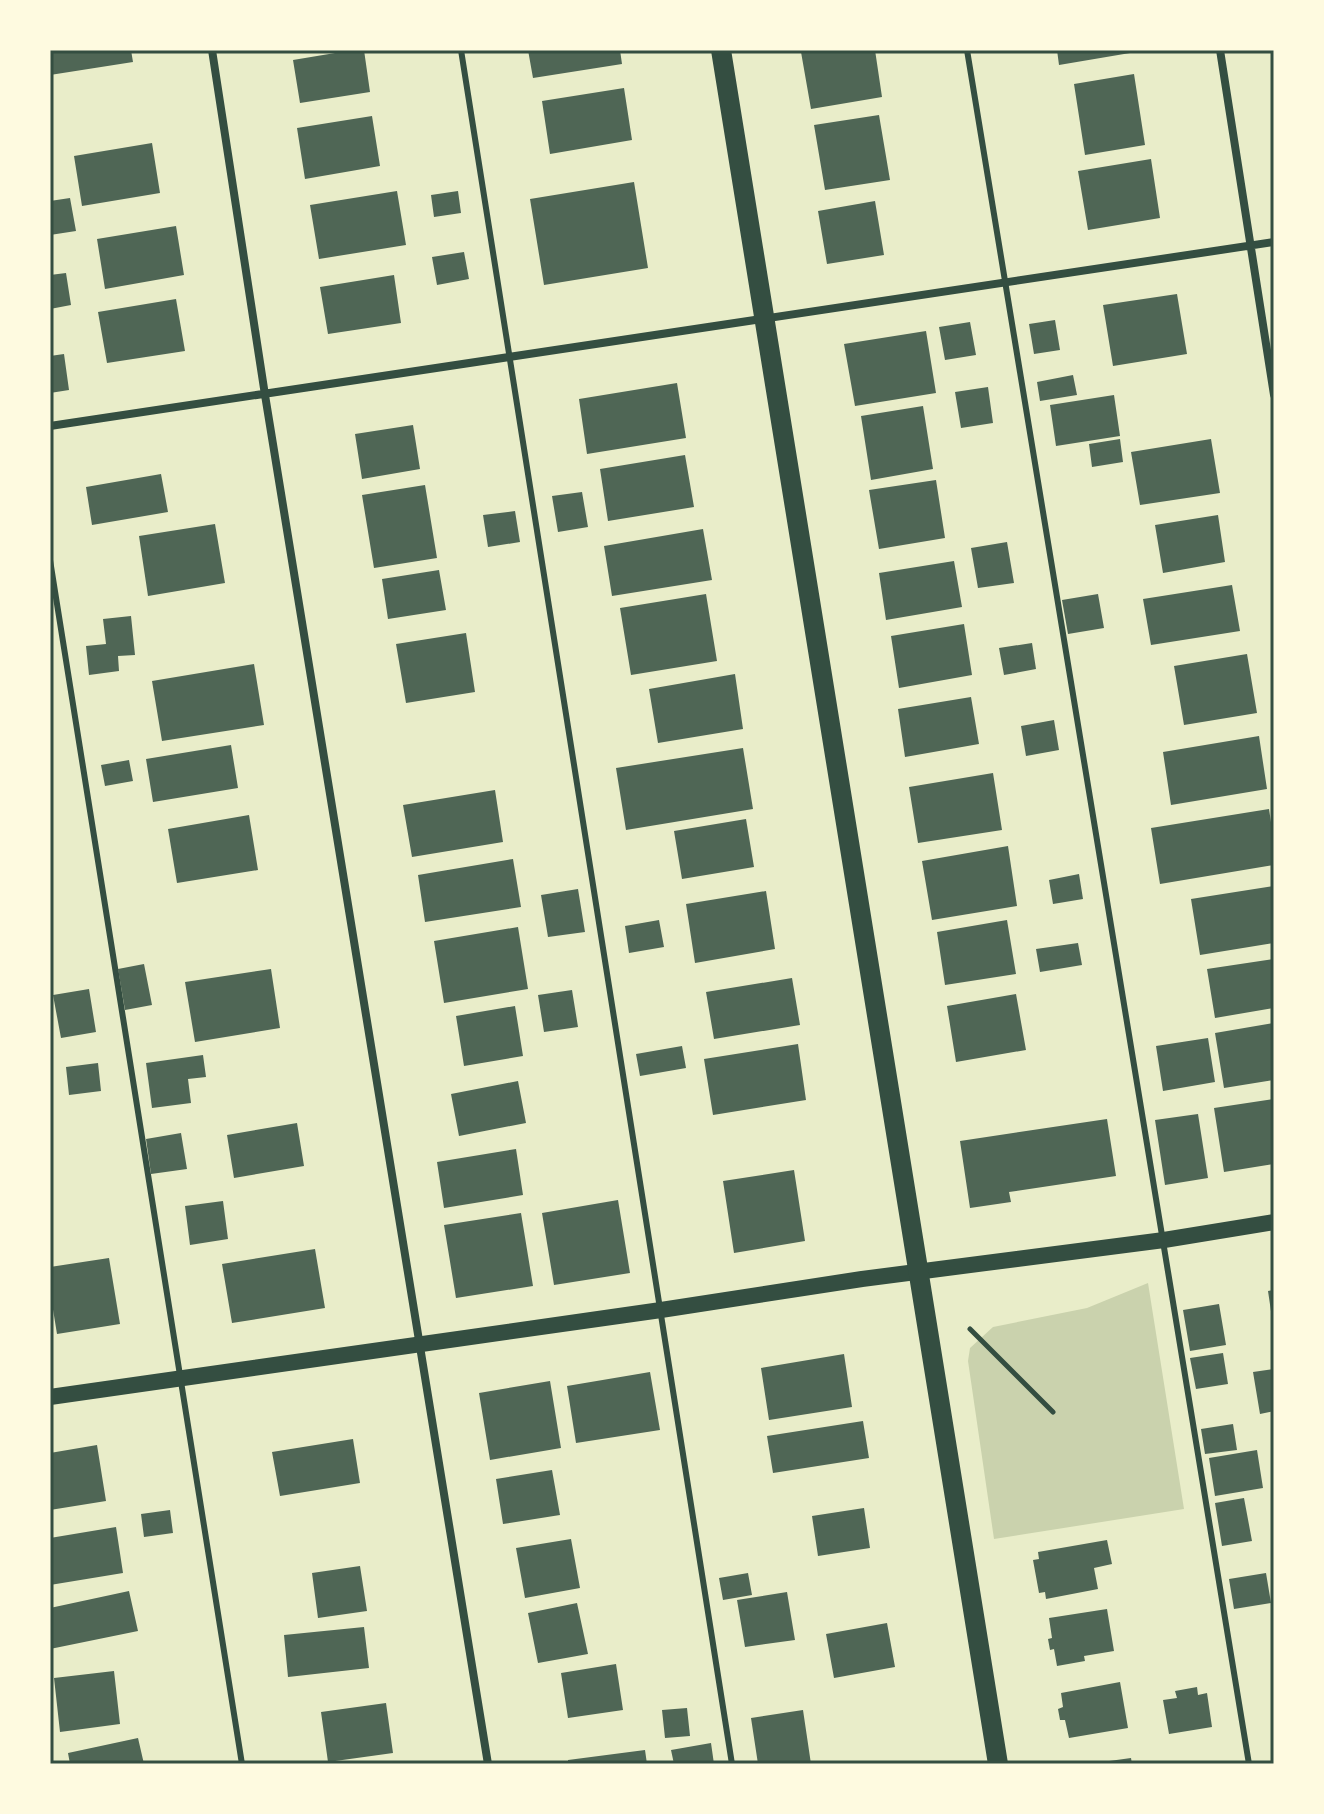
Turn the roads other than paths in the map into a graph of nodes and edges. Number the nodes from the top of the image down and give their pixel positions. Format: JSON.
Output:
{"nodes":[{"id":1,"x":212,"y":50,"type":"edge"},
{"id":2,"x":461,"y":50,"type":"edge"},
{"id":3,"x":721,"y":50,"type":"edge"},
{"id":4,"x":967,"y":50,"type":"edge"},
{"id":5,"x":1220,"y":50,"type":"edge"},
{"id":6,"x":1274,"y":242,"type":"edge"},
{"id":7,"x":1251,"y":246,"type":"junction"},
{"id":8,"x":1004,"y":281,"type":"junction"},
{"id":9,"x":765,"y":316,"type":"junction"},
{"id":10,"x":510,"y":356,"type":"junction"},
{"id":11,"x":265,"y":395,"type":"junction"},
{"id":12,"x":1274,"y":395,"type":"edge"},
{"id":13,"x":50,"y":426,"type":"edge"},
{"id":14,"x":50,"y":560,"type":"edge"},
{"id":15,"x":1274,"y":1222,"type":"edge"},
{"id":16,"x":1164,"y":1240,"type":"junction"},
{"id":17,"x":917,"y":1272,"type":"junction"},
{"id":18,"x":661,"y":1310,"type":"junction"},
{"id":19,"x":419,"y":1345,"type":"junction"},
{"id":20,"x":180,"y":1378,"type":"junction"},
{"id":21,"x":50,"y":1397,"type":"edge"},
{"id":22,"x":242,"y":1764,"type":"edge"},
{"id":23,"x":488,"y":1764,"type":"edge"},
{"id":24,"x":732,"y":1764,"type":"edge"},
{"id":25,"x":998,"y":1764,"type":"edge"},
{"id":26,"x":1249,"y":1764,"type":"edge"}],
"edges":[{"from":1,"to":11,"type":"street"},
{"from":2,"to":10,"type":"lane"},
{"from":3,"to":9,"type":"main road"},
{"from":4,"to":8,"type":"lane"},
{"from":5,"to":7,"type":"street"},
{"from":6,"to":7,"type":"street"},
{"from":7,"to":8,"type":"street"},
{"from":7,"to":12,"type":"street"},
{"from":8,"to":9,"type":"street"},
{"from":8,"to":16,"type":"lane"},
{"from":9,"to":10,"type":"street"},
{"from":9,"to":17,"type":"main road"},
{"from":10,"to":11,"type":"street"},
{"from":10,"to":18,"type":"lane"},
{"from":11,"to":13,"type":"street"},
{"from":11,"to":19,"type":"street"},
{"from":14,"to":20,"type":"lane"},
{"from":15,"to":16,"type":"main road"},
{"from":16,"to":17,"type":"main road"},
{"from":16,"to":26,"type":"lane"},
{"from":17,"to":18,"type":"main road"},
{"from":17,"to":25,"type":"main road"},
{"from":18,"to":19,"type":"main road"},
{"from":18,"to":24,"type":"lane"},
{"from":19,"to":20,"type":"main road"},
{"from":19,"to":23,"type":"street"},
{"from":20,"to":21,"type":"main road"},
{"from":20,"to":22,"type":"lane"}]}
